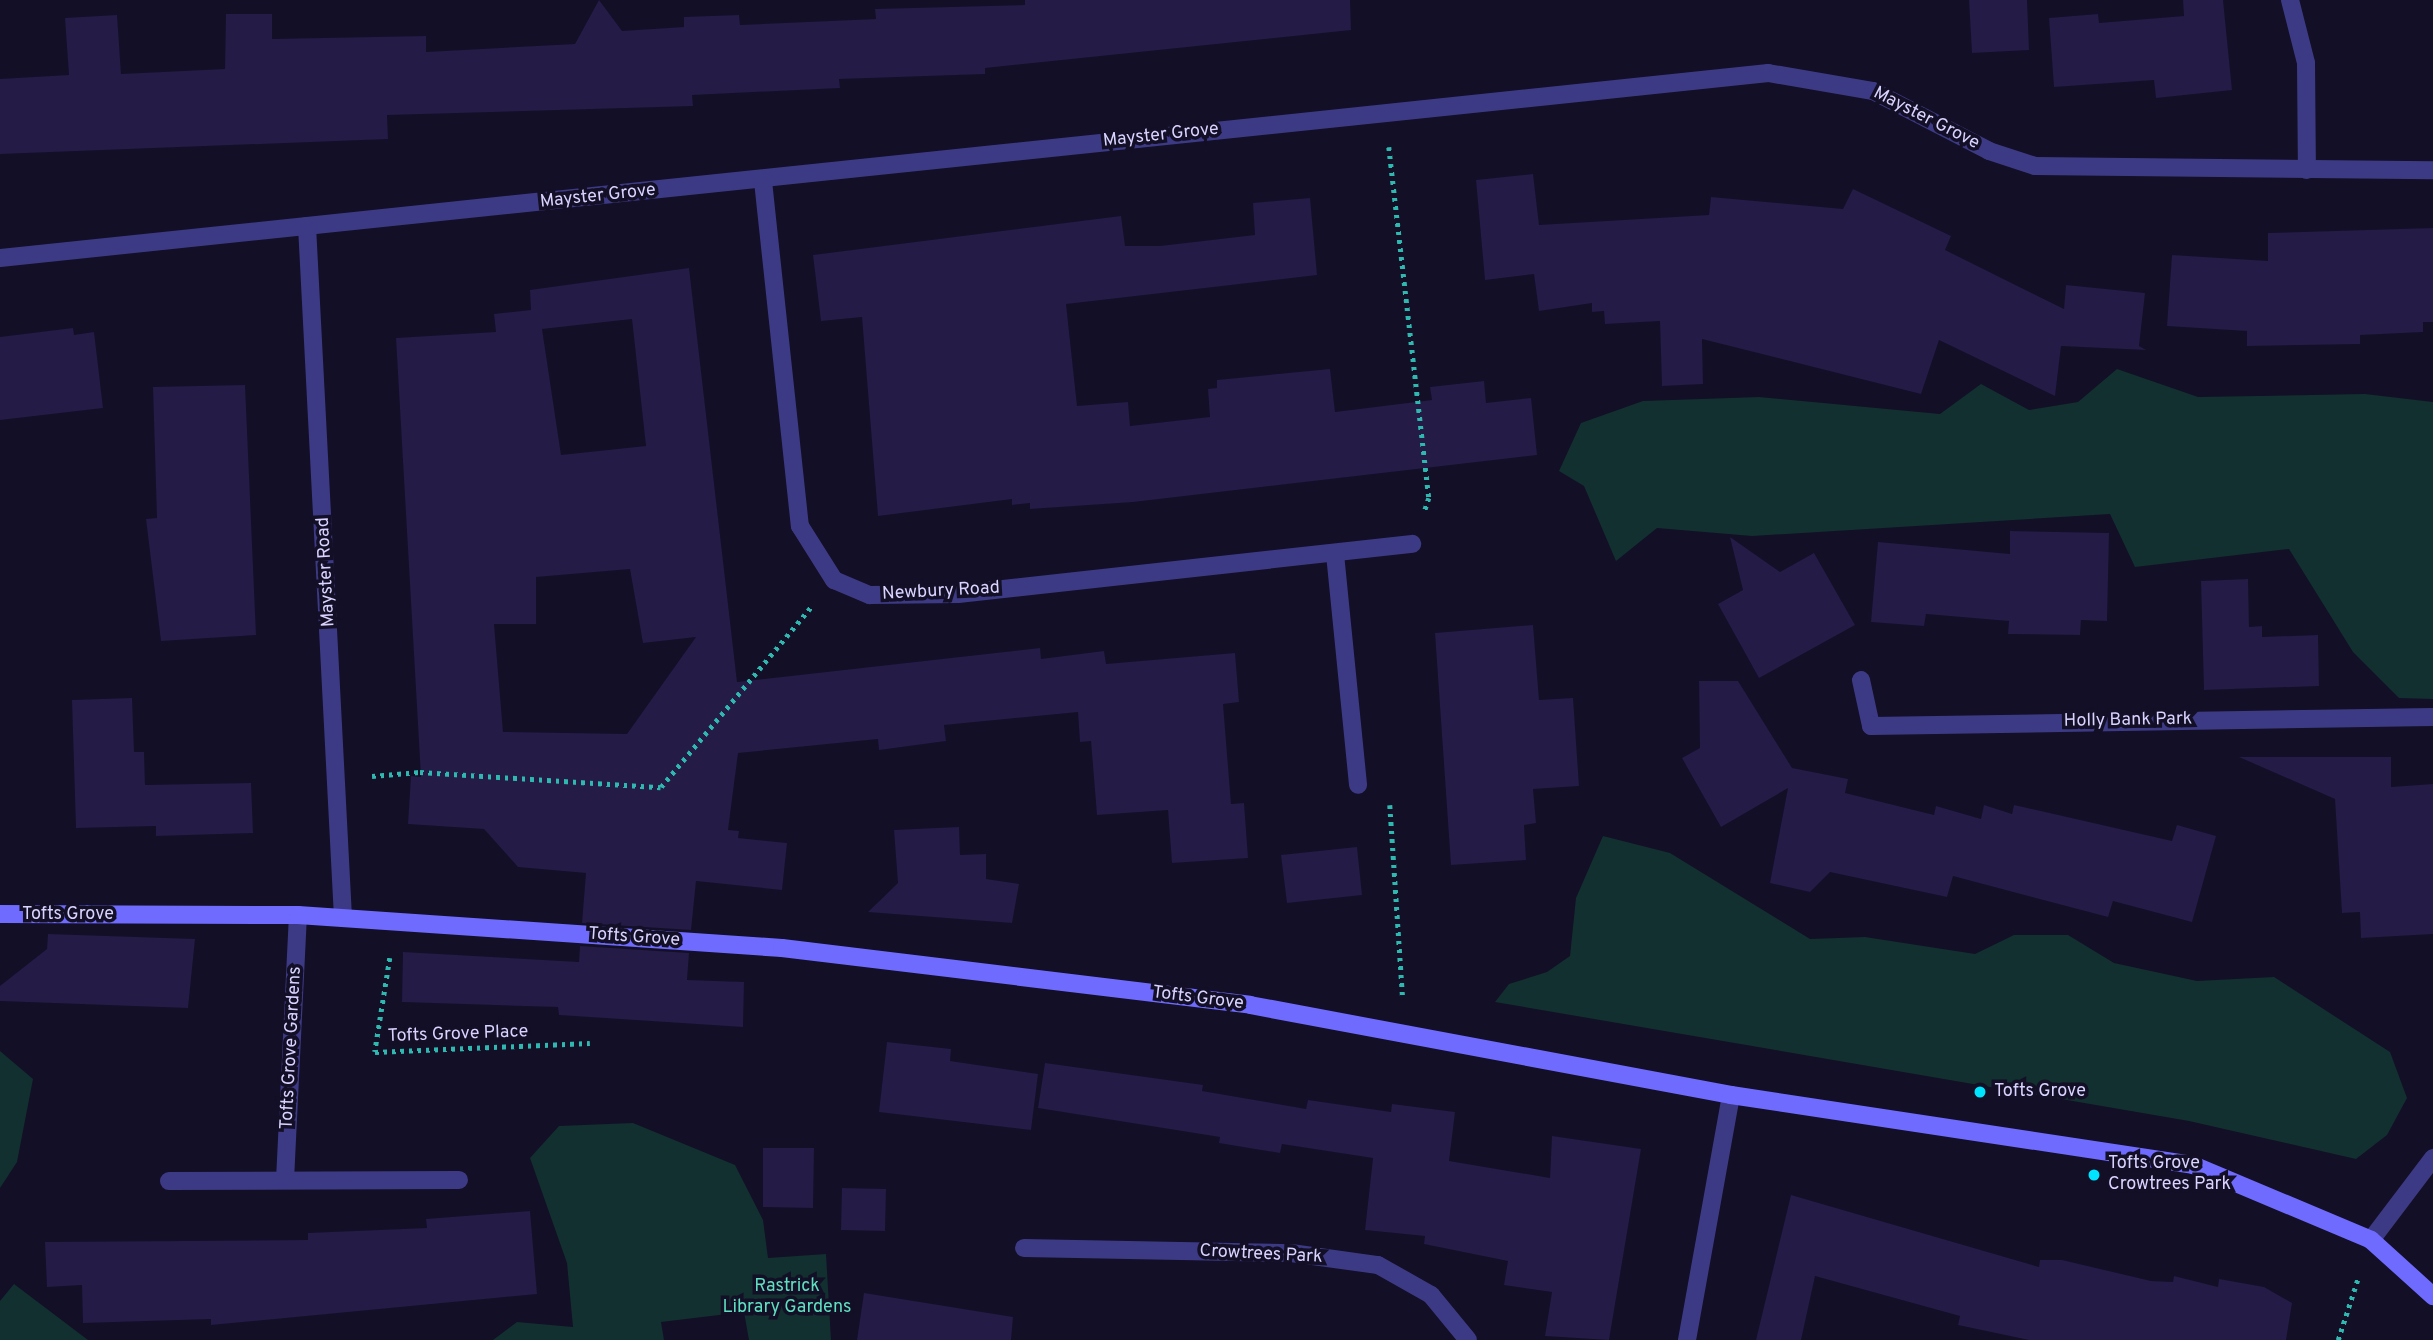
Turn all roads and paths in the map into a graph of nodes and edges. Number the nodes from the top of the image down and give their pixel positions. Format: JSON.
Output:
{"nodes":[{"id":1,"x":2290,"y":0,"type":"edge"},
{"id":2,"x":1385,"y":112,"type":"junction"},
{"id":3,"x":2307,"y":170,"type":"junction"},
{"id":4,"x":2433,"y":170,"type":"edge"},
{"id":5,"x":763,"y":180,"type":"junction"},
{"id":6,"x":307,"y":226,"type":"junction"},
{"id":7,"x":0,"y":258,"type":"edge"},
{"id":8,"x":1412,"y":544,"type":"joint"},
{"id":9,"x":1335,"y":554,"type":"junction"},
{"id":10,"x":834,"y":580,"type":"junction"},
{"id":11,"x":1861,"y":680,"type":"dead end"},
{"id":12,"x":2433,"y":717,"type":"edge"},
{"id":13,"x":379,"y":775,"type":"dead end"},
{"id":14,"x":1358,"y":785,"type":"dead end"},
{"id":15,"x":1390,"y":814,"type":"dead end"},
{"id":16,"x":0,"y":914,"type":"edge"},
{"id":17,"x":299,"y":915,"type":"junction"},
{"id":18,"x":343,"y":918,"type":"junction"},
{"id":19,"x":396,"y":922,"type":"junction"},
{"id":20,"x":1401,"y":969,"type":"dead end"},
{"id":21,"x":590,"y":1043,"type":"dead end"},
{"id":22,"x":1731,"y":1095,"type":"junction"},
{"id":23,"x":2433,"y":1158,"type":"edge"},
{"id":24,"x":285,"y":1180,"type":"junction"},
{"id":25,"x":459,"y":1180,"type":"dead end"},
{"id":26,"x":169,"y":1181,"type":"dead end"},
{"id":27,"x":2371,"y":1240,"type":"junction"},
{"id":28,"x":1024,"y":1248,"type":"dead end"},
{"id":29,"x":2433,"y":1296,"type":"edge"},
{"id":30,"x":1468,"y":1340,"type":"edge"},
{"id":31,"x":1687,"y":1340,"type":"edge"},
{"id":32,"x":2338,"y":1340,"type":"edge"}],
"edges":[{"from":1,"to":3,"type":"street"},
{"from":2,"to":3,"type":"street","name":"Mayster Grove"},
{"from":2,"to":5,"type":"street","name":"Mayster Grove"},
{"from":2,"to":8,"type":"path"},
{"from":3,"to":4,"type":"street","name":"Mayster Grove"},
{"from":5,"to":6,"type":"street","name":"Mayster Grove"},
{"from":5,"to":10,"type":"street"},
{"from":6,"to":7,"type":"street","name":"Mayster Grove"},
{"from":6,"to":18,"type":"street","name":"Mayster Road"},
{"from":8,"to":9,"type":"street","name":"Newbury Road"},
{"from":9,"to":10,"type":"street","name":"Newbury Road"},
{"from":9,"to":14,"type":"street"},
{"from":10,"to":13,"type":"path"},
{"from":11,"to":12,"type":"street","name":"Holly Bank Park"},
{"from":15,"to":20,"type":"path"},
{"from":16,"to":17,"type":"street","name":"Tofts Grove"},
{"from":17,"to":18,"type":"street","name":"Tofts Grove"},
{"from":17,"to":24,"type":"street","name":"Tofts Grove Gardens"},
{"from":18,"to":19,"type":"street","name":"Tofts Grove"},
{"from":19,"to":21,"type":"path","name":"Tofts Grove Place"},
{"from":19,"to":22,"type":"street","name":"Tofts Grove"},
{"from":22,"to":27,"type":"street","name":"Tofts Grove"},
{"from":22,"to":31,"type":"street"},
{"from":23,"to":27,"type":"street"},
{"from":24,"to":25,"type":"street"},
{"from":24,"to":26,"type":"street"},
{"from":27,"to":29,"type":"street","name":"Tofts Grove"},
{"from":27,"to":32,"type":"path"},
{"from":28,"to":30,"type":"street","name":"Crowtrees Park"}]}
